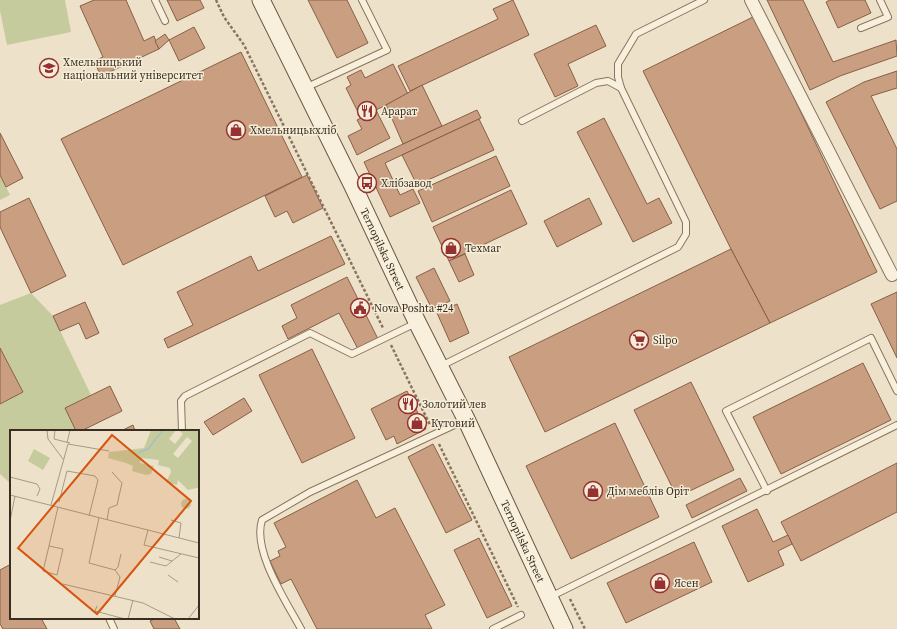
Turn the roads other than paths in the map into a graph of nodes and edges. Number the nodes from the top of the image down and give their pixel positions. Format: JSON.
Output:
{"nodes":[{"id":1,"x":155,"y":0,"type":"edge"},
{"id":2,"x":261,"y":0,"type":"edge"},
{"id":3,"x":362,"y":0,"type":"edge"},
{"id":4,"x":704,"y":0,"type":"edge"},
{"id":5,"x":751,"y":0,"type":"edge"},
{"id":6,"x":880,"y":0,"type":"edge"},
{"id":7,"x":165,"y":22,"type":"dead end"},
{"id":8,"x":861,"y":28,"type":"dead end"},
{"id":9,"x":305,"y":88,"type":"junction"},
{"id":10,"x":621,"y":88,"type":"junction"},
{"id":11,"x":522,"y":121,"type":"dead end"},
{"id":12,"x":892,"y":275,"type":"dead end"},
{"id":13,"x":417,"y":322,"type":"junction"},
{"id":14,"x":439,"y":366,"type":"junction"},
{"id":15,"x":897,"y":391,"type":"edge"},
{"id":16,"x":466,"y":419,"type":"junction"},
{"id":17,"x":897,"y":425,"type":"edge"},
{"id":18,"x":182,"y":430,"type":"edge"},
{"id":19,"x":767,"y":491,"type":"junction"},
{"id":20,"x":549,"y":598,"type":"junction"},
{"id":21,"x":521,"y":615,"type":"road end"},
{"id":22,"x":109,"y":619,"type":"edge"},
{"id":23,"x":114,"y":629,"type":"edge"},
{"id":24,"x":301,"y":629,"type":"edge"},
{"id":25,"x":493,"y":629,"type":"edge"},
{"id":26,"x":564,"y":629,"type":"edge"}],
"edges":[{"from":1,"to":7,"type":"lane"},
{"from":2,"to":9,"type":"main road","name":"Ternopilska Street"},
{"from":3,"to":9,"type":"lane"},
{"from":4,"to":10,"type":"lane"},
{"from":5,"to":12,"type":"street"},
{"from":6,"to":8,"type":"lane"},
{"from":9,"to":13,"type":"main road","name":"Ternopilska Street"},
{"from":10,"to":11,"type":"lane"},
{"from":10,"to":14,"type":"lane"},
{"from":13,"to":14,"type":"main road","name":"Ternopilska Street"},
{"from":13,"to":18,"type":"lane"},
{"from":14,"to":16,"type":"main road","name":"Ternopilska Street"},
{"from":15,"to":19,"type":"lane"},
{"from":16,"to":20,"type":"main road","name":"Ternopilska Street"},
{"from":16,"to":24,"type":"lane"},
{"from":17,"to":19,"type":"lane"},
{"from":19,"to":20,"type":"lane"},
{"from":20,"to":26,"type":"main road","name":"Ternopilska Street"},
{"from":21,"to":25,"type":"lane"},
{"from":22,"to":23,"type":"lane"}]}
